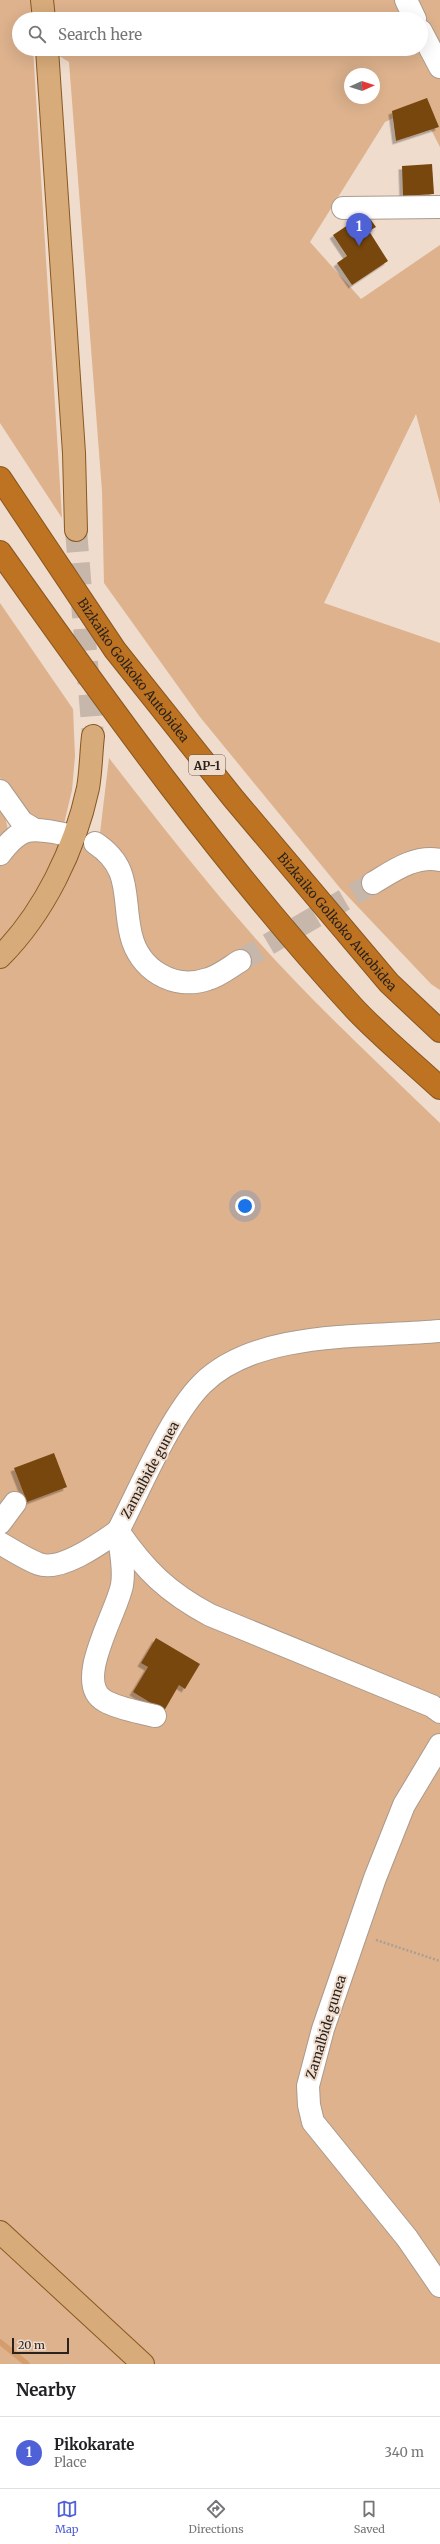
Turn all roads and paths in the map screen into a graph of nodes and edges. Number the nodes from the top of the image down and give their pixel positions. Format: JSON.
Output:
{"nodes":[{"id":1,"x":42,"y":0,"type":"edge"},
{"id":2,"x":406,"y":0,"type":"edge"},
{"id":3,"x":43,"y":12,"type":"edge"},
{"id":4,"x":412,"y":12,"type":"edge"},
{"id":5,"x":428,"y":44,"type":"edge"},
{"id":6,"x":47,"y":56,"type":"edge"},
{"id":7,"x":440,"y":67,"type":"edge"},
{"id":8,"x":440,"y":207,"type":"edge"},
{"id":9,"x":343,"y":208,"type":"dead end"},
{"id":10,"x":0,"y":478,"type":"edge"},
{"id":11,"x":76,"y":530,"type":"tunnel mouth"},
{"id":12,"x":0,"y":552,"type":"edge"},
{"id":13,"x":93,"y":736,"type":"tunnel mouth"},
{"id":14,"x":0,"y":791,"type":"edge"},
{"id":15,"x":32,"y":828,"type":"junction"},
{"id":16,"x":64,"y":834,"type":"dead end"},
{"id":17,"x":95,"y":843,"type":"dead end"},
{"id":18,"x":0,"y":854,"type":"edge"},
{"id":19,"x":440,"y":860,"type":"edge"},
{"id":20,"x":373,"y":883,"type":"tunnel mouth"},
{"id":21,"x":0,"y":957,"type":"edge"},
{"id":22,"x":240,"y":961,"type":"tunnel mouth"},
{"id":23,"x":440,"y":1031,"type":"edge"},
{"id":24,"x":440,"y":1088,"type":"edge"},
{"id":25,"x":440,"y":1331,"type":"edge"},
{"id":26,"x":15,"y":1503,"type":"dead end"},
{"id":27,"x":0,"y":1523,"type":"edge"},
{"id":28,"x":118,"y":1530,"type":"junction"},
{"id":29,"x":0,"y":1543,"type":"edge"},
{"id":30,"x":440,"y":1712,"type":"edge"},
{"id":31,"x":155,"y":1716,"type":"dead end"},
{"id":32,"x":440,"y":1745,"type":"edge"},
{"id":33,"x":356,"y":1932,"type":"junction"},
{"id":34,"x":440,"y":1961,"type":"edge"},
{"id":35,"x":0,"y":2232,"type":"edge"},
{"id":36,"x":440,"y":2286,"type":"edge"},
{"id":37,"x":144,"y":2364,"type":"edge"}],
"edges":[{"from":1,"to":3,"type":"main road"},
{"from":2,"to":4,"type":"street"},
{"from":5,"to":7,"type":"street"},
{"from":6,"to":11,"type":"main road"},
{"from":8,"to":9,"type":"street"},
{"from":10,"to":23,"type":"highway","name":"Bizkaiko Golkoko Autobidea","number":"AP-1"},
{"from":12,"to":24,"type":"highway"},
{"from":13,"to":21,"type":"main road"},
{"from":14,"to":15,"type":"street"},
{"from":15,"to":16,"type":"street"},
{"from":15,"to":18,"type":"street"},
{"from":17,"to":22,"type":"street"},
{"from":19,"to":20,"type":"street"},
{"from":25,"to":28,"type":"street","name":"Zamalbide gunea"},
{"from":26,"to":27,"type":"street"},
{"from":28,"to":29,"type":"street"},
{"from":28,"to":30,"type":"street","name":"Zamalbide gunea"},
{"from":28,"to":31,"type":"street"},
{"from":32,"to":33,"type":"street","name":"Zamalbide gunea"},
{"from":33,"to":34,"type":"path"},
{"from":33,"to":36,"type":"street","name":"Zamalbide gunea"},
{"from":35,"to":37,"type":"main road"}]}
